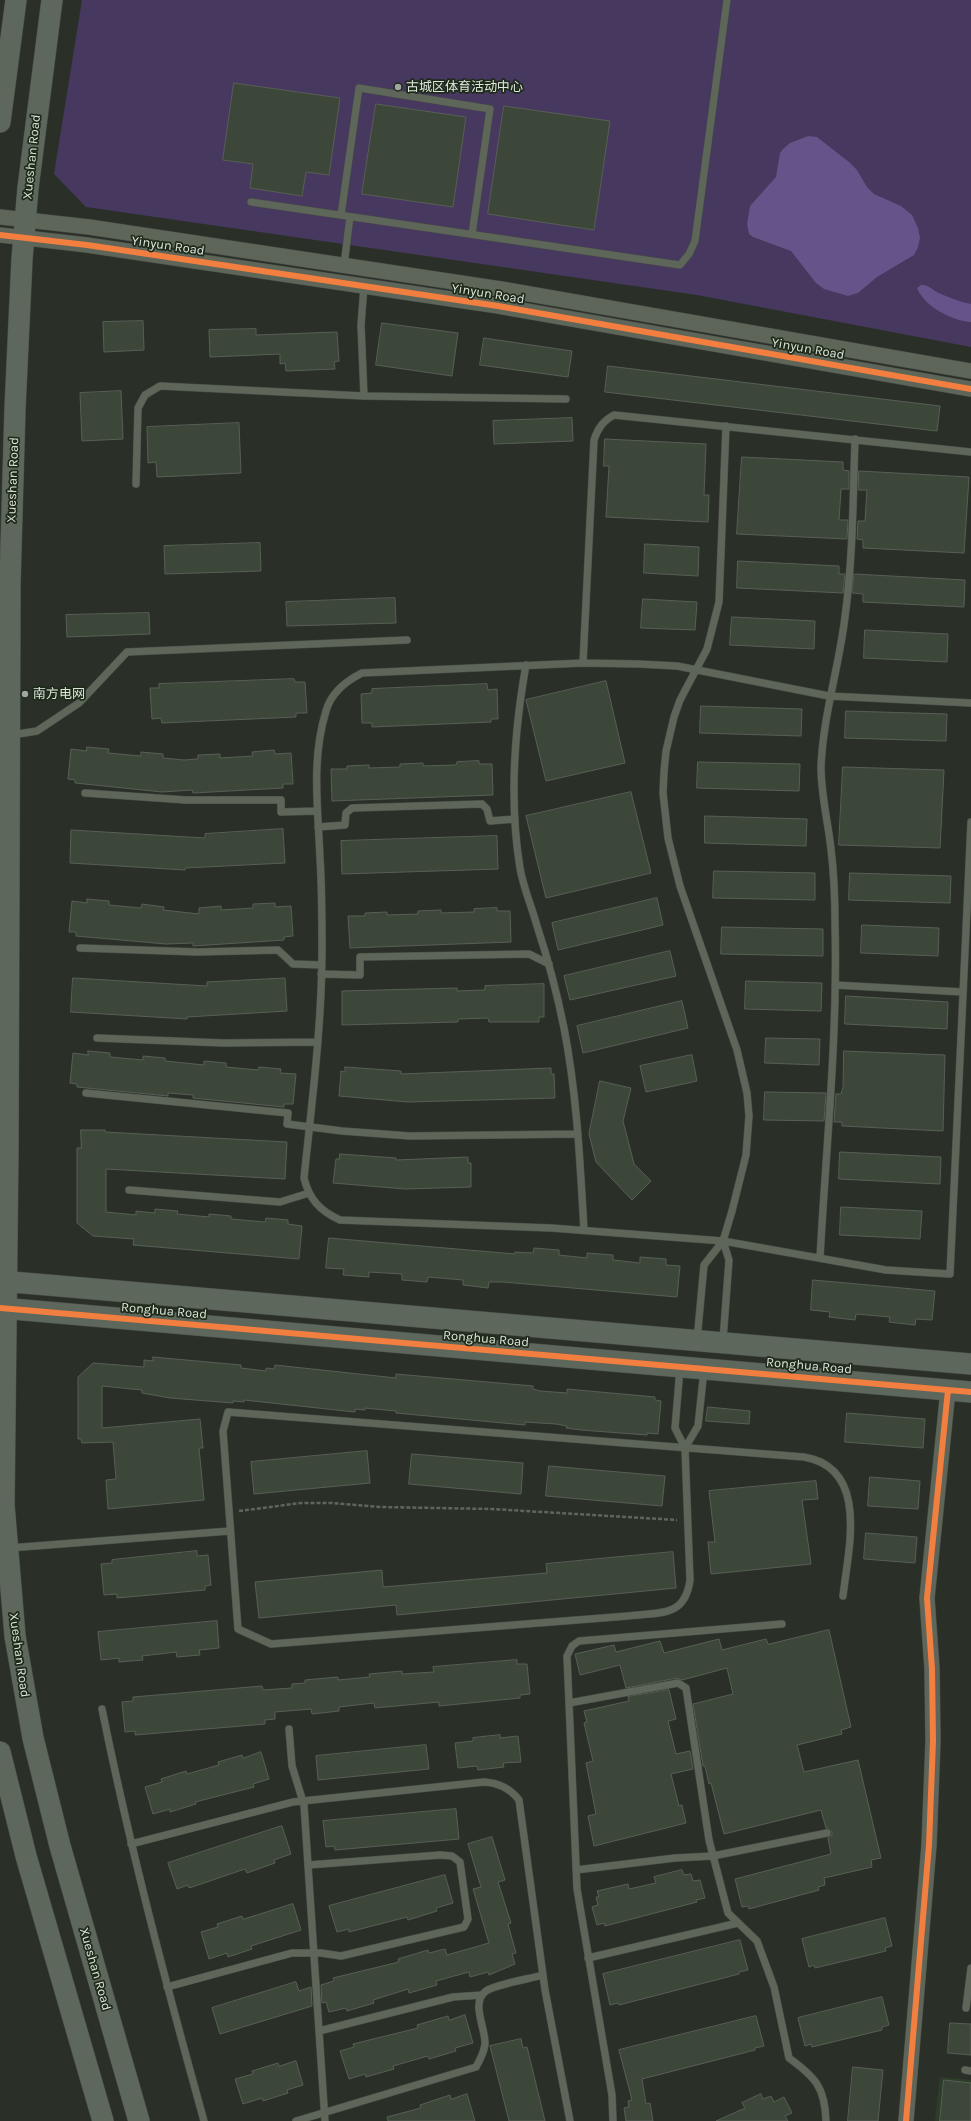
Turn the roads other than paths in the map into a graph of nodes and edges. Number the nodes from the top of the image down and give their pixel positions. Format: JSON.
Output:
{"nodes":[{"id":1,"x":16,"y":0,"type":"edge"},
{"id":2,"x":52,"y":0,"type":"edge"},
{"id":3,"x":726,"y":0,"type":"edge"},
{"id":4,"x":0,"y":122,"type":"edge"},
{"id":5,"x":251,"y":202,"type":"dead end"},
{"id":6,"x":341,"y":215,"type":"junction"},
{"id":7,"x":350,"y":217,"type":"junction"},
{"id":8,"x":0,"y":218,"type":"edge"},
{"id":9,"x":25,"y":229,"type":"junction"},
{"id":10,"x":472,"y":234,"type":"junction"},
{"id":11,"x":0,"y":235,"type":"edge"},
{"id":12,"x":344,"y":265,"type":"junction"},
{"id":13,"x":364,"y":286,"type":"junction"},
{"id":14,"x":971,"y":371,"type":"edge"},
{"id":15,"x":971,"y":389,"type":"edge"},
{"id":16,"x":364,"y":396,"type":"junction"},
{"id":17,"x":566,"y":399,"type":"dead end"},
{"id":18,"x":726,"y":426,"type":"junction"},
{"id":19,"x":855,"y":439,"type":"junction"},
{"id":20,"x":971,"y":452,"type":"edge"},
{"id":21,"x":136,"y":484,"type":"dead end"},
{"id":22,"x":407,"y":640,"type":"dead end"},
{"id":23,"x":583,"y":663,"type":"junction"},
{"id":24,"x":526,"y":666,"type":"junction"},
{"id":25,"x":696,"y":670,"type":"junction"},
{"id":26,"x":829,"y":696,"type":"junction"},
{"id":27,"x":971,"y":703,"type":"edge"},
{"id":28,"x":10,"y":736,"type":"junction"},
{"id":29,"x":85,"y":793,"type":"dead end"},
{"id":30,"x":317,"y":811,"type":"junction"},
{"id":31,"x":515,"y":819,"type":"junction"},
{"id":32,"x":971,"y":822,"type":"edge"},
{"id":33,"x":318,"y":826,"type":"junction"},
{"id":34,"x":80,"y":948,"type":"dead end"},
{"id":35,"x":549,"y":964,"type":"junction"},
{"id":36,"x":321,"y":965,"type":"junction"},
{"id":37,"x":321,"y":974,"type":"junction"},
{"id":38,"x":835,"y":985,"type":"junction"},
{"id":39,"x":963,"y":992,"type":"junction"},
{"id":40,"x":97,"y":1038,"type":"dead end"},
{"id":41,"x":318,"y":1042,"type":"junction"},
{"id":42,"x":86,"y":1093,"type":"dead end"},
{"id":43,"x":309,"y":1127,"type":"junction"},
{"id":44,"x":578,"y":1134,"type":"junction"},
{"id":45,"x":129,"y":1190,"type":"dead end"},
{"id":46,"x":309,"y":1193,"type":"junction"},
{"id":47,"x":584,"y":1230,"type":"junction"},
{"id":48,"x":723,"y":1241,"type":"junction"},
{"id":49,"x":820,"y":1258,"type":"junction"},
{"id":50,"x":3,"y":1281,"type":"edge"},
{"id":51,"x":3,"y":1308,"type":"edge"},
{"id":52,"x":697,"y":1340,"type":"junction"},
{"id":53,"x":722,"y":1342,"type":"junction"},
{"id":54,"x":971,"y":1364,"type":"edge"},
{"id":55,"x":680,"y":1366,"type":"junction"},
{"id":56,"x":704,"y":1368,"type":"junction"},
{"id":57,"x":948,"y":1390,"type":"junction"},
{"id":58,"x":971,"y":1392,"type":"edge"},
{"id":59,"x":685,"y":1448,"type":"junction"},
{"id":60,"x":230,"y":1531,"type":"junction"},
{"id":61,"x":6,"y":1548,"type":"junction"},
{"id":62,"x":843,"y":1596,"type":"dead end"},
{"id":63,"x":782,"y":1624,"type":"dead end"},
{"id":64,"x":569,"y":1703,"type":"junction"},
{"id":65,"x":102,"y":1709,"type":"dead end"},
{"id":66,"x":289,"y":1728,"type":"dead end"},
{"id":67,"x":0,"y":1752,"type":"edge"},
{"id":68,"x":302,"y":1801,"type":"junction"},
{"id":69,"x":827,"y":1833,"type":"dead end"},
{"id":70,"x":131,"y":1844,"type":"junction"},
{"id":71,"x":713,"y":1856,"type":"junction"},
{"id":72,"x":308,"y":1865,"type":"junction"},
{"id":73,"x":576,"y":1870,"type":"junction"},
{"id":74,"x":738,"y":1923,"type":"junction"},
{"id":75,"x":314,"y":1953,"type":"junction"},
{"id":76,"x":588,"y":1958,"type":"junction"},
{"id":77,"x":971,"y":1968,"type":"edge"},
{"id":78,"x":543,"y":1975,"type":"junction"},
{"id":79,"x":167,"y":1987,"type":"junction"},
{"id":80,"x":482,"y":1995,"type":"junction"},
{"id":81,"x":966,"y":2008,"type":"dead end"},
{"id":82,"x":319,"y":2031,"type":"junction"},
{"id":83,"x":324,"y":2113,"type":"junction"},
{"id":84,"x":104,"y":2121,"type":"edge"},
{"id":85,"x":139,"y":2121,"type":"edge"},
{"id":86,"x":204,"y":2121,"type":"edge"},
{"id":87,"x":296,"y":2121,"type":"edge"},
{"id":88,"x":325,"y":2121,"type":"edge"},
{"id":89,"x":570,"y":2121,"type":"edge"},
{"id":90,"x":613,"y":2121,"type":"edge"},
{"id":91,"x":826,"y":2121,"type":"edge"},
{"id":92,"x":906,"y":2121,"type":"edge"}],
"edges":[{"from":1,"to":4,"type":"main road"},
{"from":2,"to":9,"type":"main road","name":"Xueshan Road"},
{"from":3,"to":10,"type":"lane"},
{"from":5,"to":6,"type":"lane"},
{"from":6,"to":7,"type":"lane"},
{"from":6,"to":10,"type":"lane"},
{"from":7,"to":10,"type":"lane"},
{"from":7,"to":12,"type":"lane"},
{"from":8,"to":9,"type":"street","name":"Yinyun Road"},
{"from":9,"to":11,"type":"street","name":"Yinyun Road"},
{"from":9,"to":12,"type":"street","name":"Yinyun Road"},
{"from":9,"to":13,"type":"street","name":"Yinyun Road"},
{"from":9,"to":28,"type":"main road","name":"Xueshan Road"},
{"from":12,"to":14,"type":"street","name":"Yinyun Road"},
{"from":13,"to":15,"type":"street","name":"Yinyun Road"},
{"from":13,"to":16,"type":"lane"},
{"from":16,"to":17,"type":"lane"},
{"from":16,"to":21,"type":"lane"},
{"from":18,"to":19,"type":"lane"},
{"from":18,"to":23,"type":"lane"},
{"from":18,"to":25,"type":"lane"},
{"from":19,"to":20,"type":"lane"},
{"from":19,"to":26,"type":"lane"},
{"from":22,"to":28,"type":"lane"},
{"from":23,"to":24,"type":"lane"},
{"from":23,"to":25,"type":"lane"},
{"from":24,"to":30,"type":"lane"},
{"from":24,"to":31,"type":"lane"},
{"from":25,"to":26,"type":"lane"},
{"from":25,"to":48,"type":"lane"},
{"from":26,"to":27,"type":"lane"},
{"from":26,"to":38,"type":"lane"},
{"from":28,"to":50,"type":"main road","name":"Xueshan Road"},
{"from":29,"to":30,"type":"lane"},
{"from":30,"to":33,"type":"lane"},
{"from":31,"to":33,"type":"lane"},
{"from":31,"to":35,"type":"lane"},
{"from":32,"to":39,"type":"lane"},
{"from":33,"to":36,"type":"lane"},
{"from":34,"to":36,"type":"lane"},
{"from":35,"to":37,"type":"lane"},
{"from":35,"to":44,"type":"lane"},
{"from":36,"to":37,"type":"lane"},
{"from":37,"to":41,"type":"lane"},
{"from":38,"to":39,"type":"lane"},
{"from":38,"to":49,"type":"lane"},
{"from":39,"to":49,"type":"lane"},
{"from":40,"to":41,"type":"lane"},
{"from":41,"to":43,"type":"lane"},
{"from":42,"to":43,"type":"lane"},
{"from":43,"to":44,"type":"lane"},
{"from":43,"to":46,"type":"lane"},
{"from":44,"to":47,"type":"lane"},
{"from":45,"to":46,"type":"lane"},
{"from":46,"to":47,"type":"lane"},
{"from":47,"to":48,"type":"lane"},
{"from":48,"to":49,"type":"lane"},
{"from":48,"to":52,"type":"lane"},
{"from":48,"to":53,"type":"lane"},
{"from":50,"to":51,"type":"main road","name":"Xueshan Road"},
{"from":50,"to":52,"type":"main road","name":"Ronghua Road"},
{"from":51,"to":55,"type":"main road","name":"Ronghua Road"},
{"from":51,"to":61,"type":"main road","name":"Xueshan Road"},
{"from":52,"to":53,"type":"main road","name":"Ronghua Road"},
{"from":53,"to":54,"type":"main road","name":"Ronghua Road"},
{"from":55,"to":56,"type":"main road","name":"Ronghua Road"},
{"from":55,"to":59,"type":"lane"},
{"from":56,"to":57,"type":"main road","name":"Ronghua Road"},
{"from":56,"to":59,"type":"lane"},
{"from":57,"to":58,"type":"main road","name":"Ronghua Road"},
{"from":57,"to":92,"type":"street"},
{"from":59,"to":60,"type":"lane"},
{"from":59,"to":60,"type":"lane"},
{"from":59,"to":62,"type":"lane"},
{"from":60,"to":61,"type":"lane"},
{"from":61,"to":85,"type":"main road","name":"Xueshan Road"},
{"from":63,"to":64,"type":"lane"},
{"from":64,"to":71,"type":"lane"},
{"from":64,"to":73,"type":"lane"},
{"from":65,"to":70,"type":"lane"},
{"from":66,"to":68,"type":"lane"},
{"from":67,"to":84,"type":"main road"},
{"from":68,"to":70,"type":"lane"},
{"from":68,"to":72,"type":"lane"},
{"from":68,"to":78,"type":"lane"},
{"from":69,"to":71,"type":"lane"},
{"from":70,"to":79,"type":"lane"},
{"from":71,"to":73,"type":"lane"},
{"from":71,"to":74,"type":"lane"},
{"from":72,"to":75,"type":"lane"},
{"from":72,"to":75,"type":"lane"},
{"from":73,"to":76,"type":"lane"},
{"from":74,"to":76,"type":"lane"},
{"from":74,"to":91,"type":"lane"},
{"from":75,"to":79,"type":"lane"},
{"from":75,"to":82,"type":"lane"},
{"from":76,"to":90,"type":"lane"},
{"from":77,"to":81,"type":"lane"},
{"from":78,"to":80,"type":"lane"},
{"from":78,"to":89,"type":"lane"},
{"from":79,"to":86,"type":"lane"},
{"from":80,"to":82,"type":"lane"},
{"from":80,"to":83,"type":"lane"},
{"from":82,"to":83,"type":"lane"},
{"from":83,"to":87,"type":"lane"},
{"from":83,"to":88,"type":"lane"}]}
